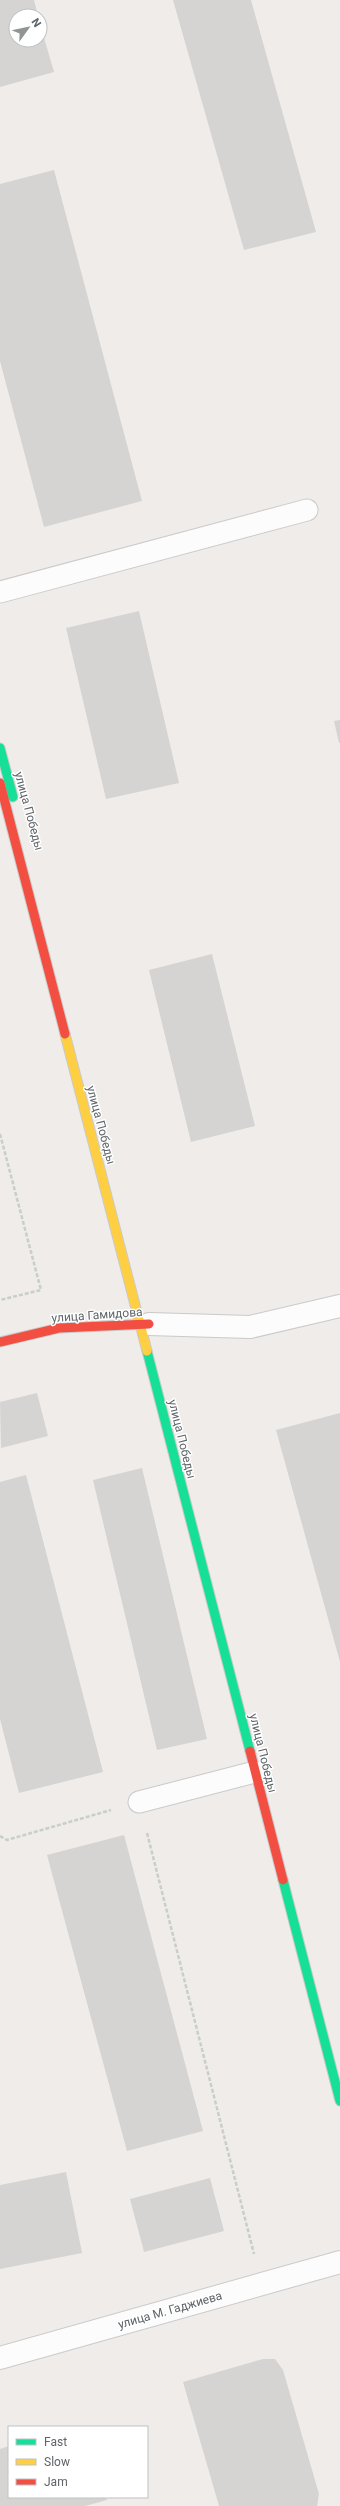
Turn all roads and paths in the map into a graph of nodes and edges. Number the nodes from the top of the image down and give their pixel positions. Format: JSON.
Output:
{"nodes":[{"id":1,"x":307,"y":510,"type":"dead end"},
{"id":2,"x":0,"y":592,"type":"edge"},
{"id":3,"x":0,"y":748,"type":"edge"},
{"id":4,"x":0,"y":783,"type":"edge"},
{"id":5,"x":0,"y":1134,"type":"edge"},
{"id":6,"x":0,"y":1300,"type":"edge"},
{"id":7,"x":340,"y":1306,"type":"edge"},
{"id":8,"x":145,"y":1324,"type":"junction"},
{"id":9,"x":0,"y":1342,"type":"edge"},
{"id":10,"x":255,"y":1772,"type":"junction"},
{"id":11,"x":139,"y":1802,"type":"junction"},
{"id":12,"x":0,"y":1836,"type":"edge"},
{"id":13,"x":340,"y":2065,"type":"edge"},
{"id":14,"x":340,"y":2101,"type":"edge"},
{"id":15,"x":340,"y":2262,"type":"edge"},
{"id":16,"x":261,"y":2284,"type":"junction"},
{"id":17,"x":0,"y":2358,"type":"edge"}],
"edges":[{"from":1,"to":2,"type":"lane"},
{"from":3,"to":8,"type":"main road","name":"улица Победы"},
{"from":4,"to":8,"type":"main road","name":"улица Победы"},
{"from":5,"to":6,"type":"path"},
{"from":7,"to":8,"type":"street"},
{"from":8,"to":9,"type":"main road","name":"улица Гамидова"},
{"from":8,"to":10,"type":"main road","name":"улица Победы"},
{"from":8,"to":13,"type":"main road","name":"улица Победы"},
{"from":10,"to":11,"type":"lane"},
{"from":10,"to":14,"type":"main road","name":"улица Победы"},
{"from":11,"to":12,"type":"path"},
{"from":11,"to":16,"type":"path"},
{"from":15,"to":16,"type":"street","name":"улица М. Гаджиева"},
{"from":16,"to":17,"type":"street","name":"улица М. Гаджиева"}]}
